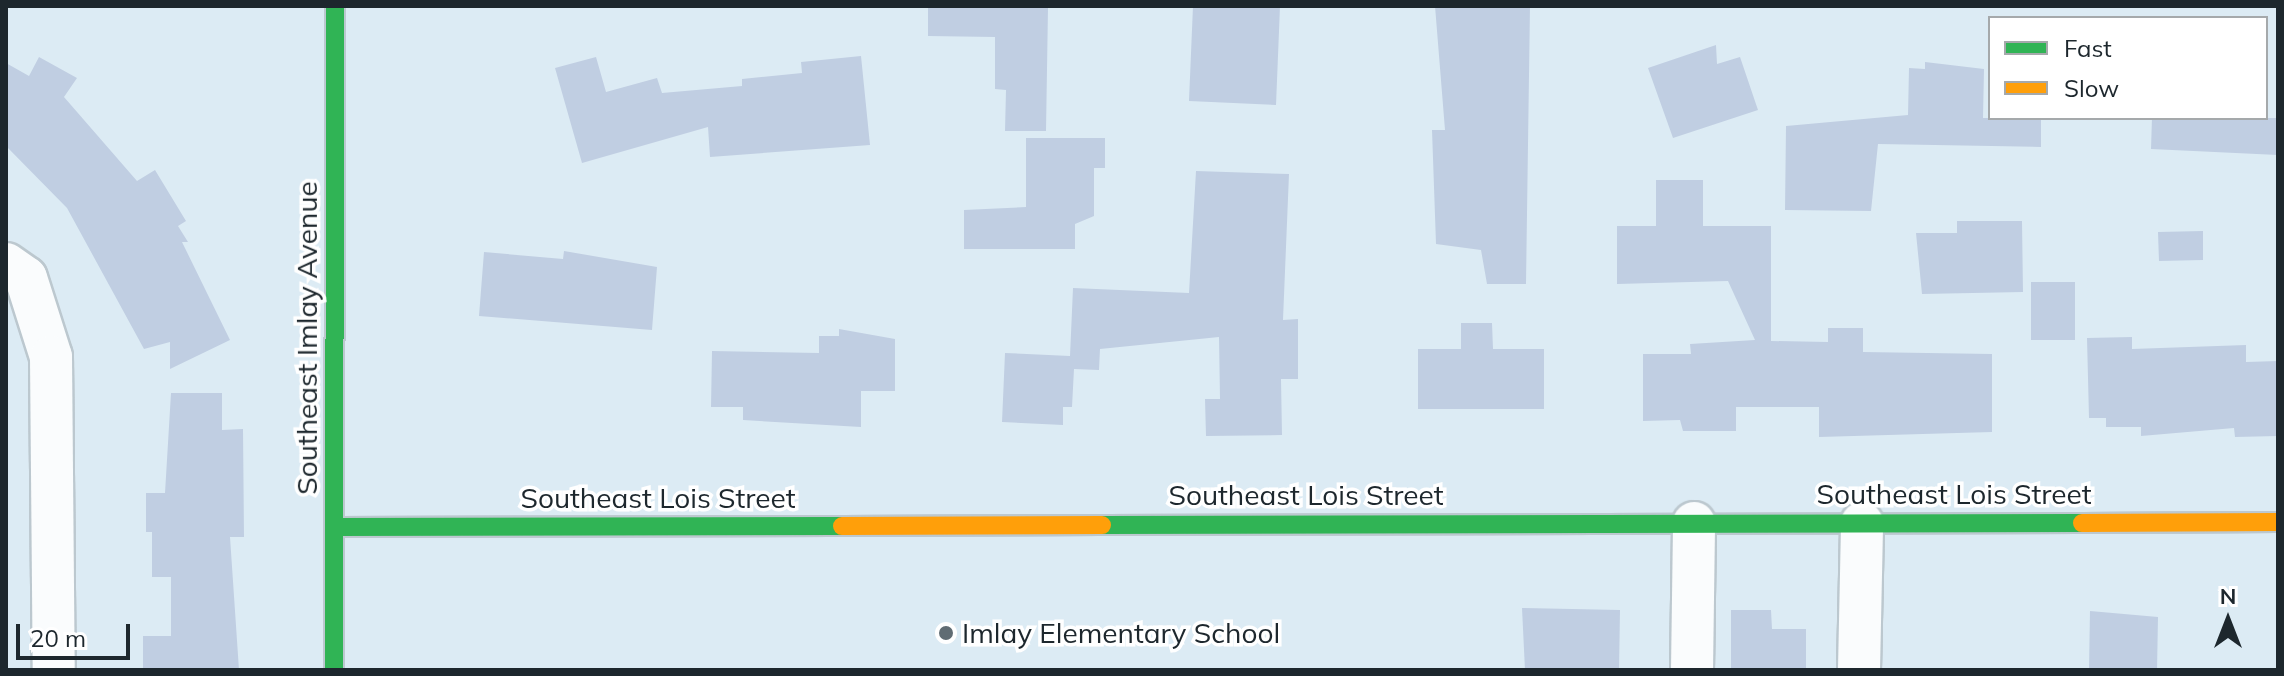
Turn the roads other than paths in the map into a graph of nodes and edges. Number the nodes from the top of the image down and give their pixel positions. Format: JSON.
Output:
{"nodes":[{"id":1,"x":335,"y":6,"type":"edge"},
{"id":2,"x":6,"y":264,"type":"edge"},
{"id":3,"x":2278,"y":522,"type":"edge"},
{"id":4,"x":1694,"y":523,"type":"junction"},
{"id":5,"x":1862,"y":523,"type":"junction"},
{"id":6,"x":334,"y":527,"type":"junction"},
{"id":7,"x":54,"y":670,"type":"edge"},
{"id":8,"x":334,"y":670,"type":"edge"},
{"id":9,"x":1692,"y":670,"type":"edge"},
{"id":10,"x":1859,"y":670,"type":"edge"}],
"edges":[{"from":1,"to":6,"type":"street","name":"Southeast Imlay Avenue"},
{"from":2,"to":7,"type":"street"},
{"from":3,"to":5,"type":"street","name":"Southeast Lois Street"},
{"from":4,"to":5,"type":"street","name":"Southeast Lois Street"},
{"from":4,"to":6,"type":"street","name":"Southeast Lois Street"},
{"from":4,"to":9,"type":"street"},
{"from":5,"to":10,"type":"street"},
{"from":6,"to":8,"type":"street","name":"Southeast Imlay Avenue"}]}
